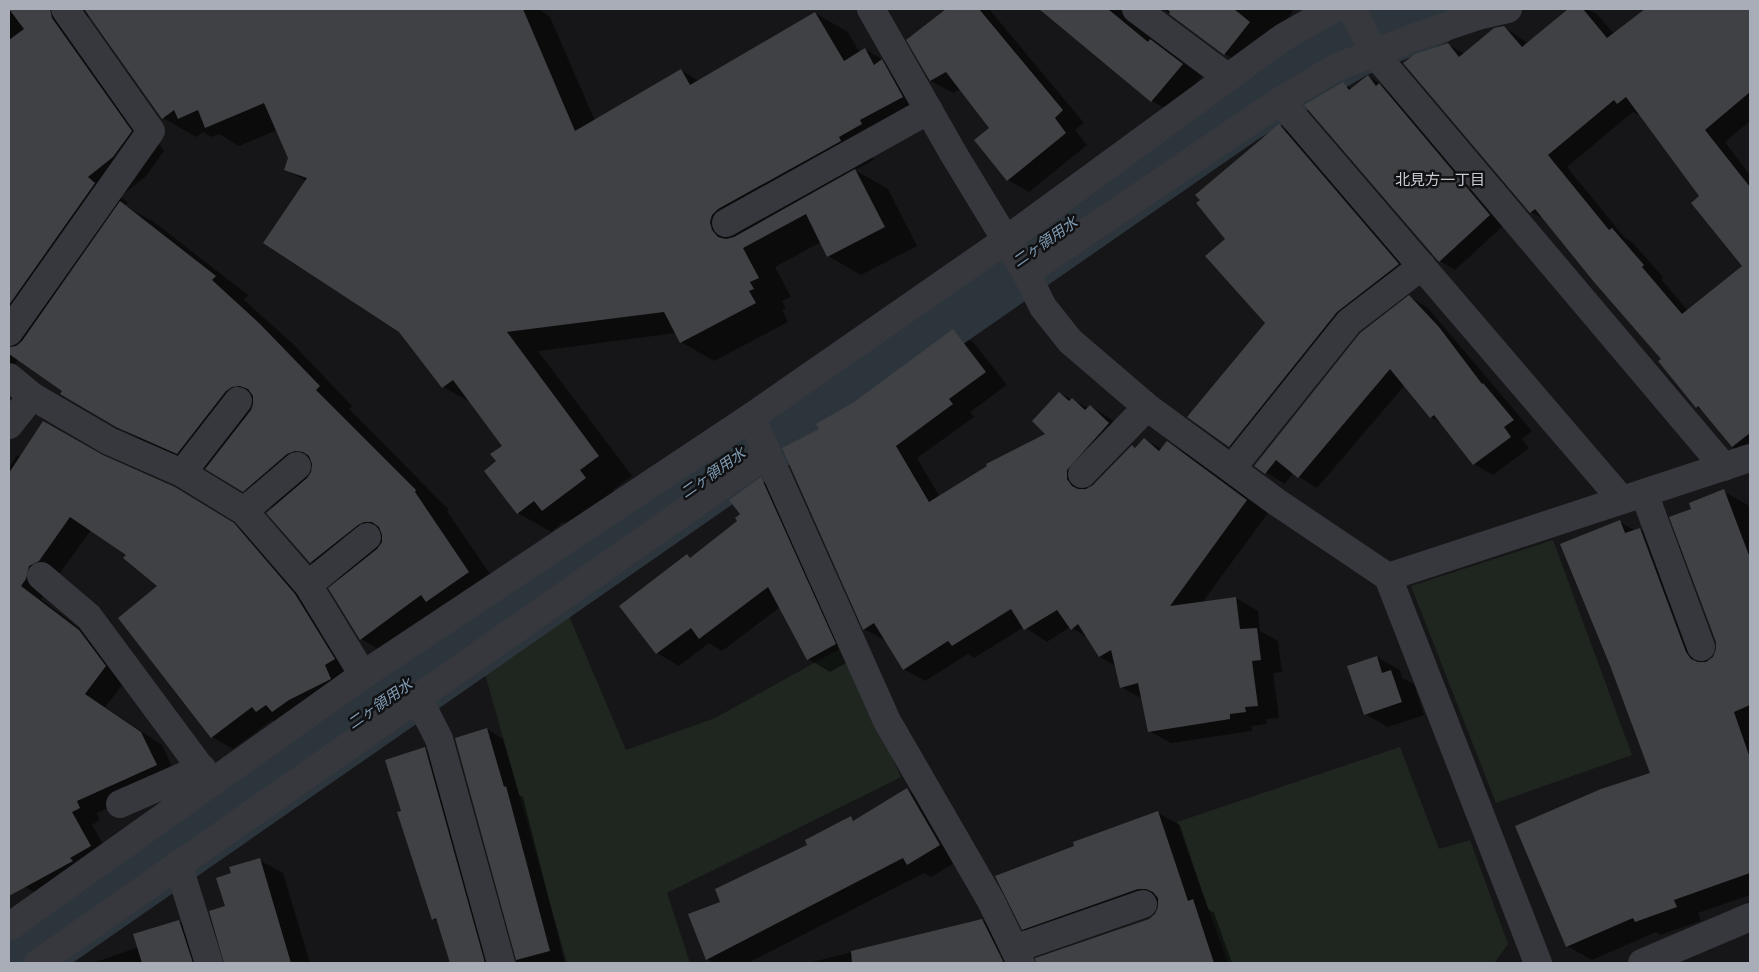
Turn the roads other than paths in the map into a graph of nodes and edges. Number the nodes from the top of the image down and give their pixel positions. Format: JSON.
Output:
{"nodes":[{"id":1,"x":65,"y":9,"type":"edge"},
{"id":2,"x":871,"y":9,"type":"edge"},
{"id":3,"x":1136,"y":9,"type":"edge"},
{"id":4,"x":1333,"y":9,"type":"edge"},
{"id":5,"x":1352,"y":9,"type":"edge"},
{"id":6,"x":1508,"y":9,"type":"edge"},
{"id":7,"x":1374,"y":53,"type":"junction"},
{"id":8,"x":1227,"y":77,"type":"junction"},
{"id":9,"x":1280,"y":101,"type":"junction"},
{"id":10,"x":929,"y":110,"type":"junction"},
{"id":11,"x":726,"y":223,"type":"dead end"},
{"id":12,"x":1007,"y":242,"type":"junction"},
{"id":13,"x":1422,"y":266,"type":"junction"},
{"id":14,"x":1025,"y":272,"type":"junction"},
{"id":15,"x":9,"y":332,"type":"edge"},
{"id":16,"x":9,"y":377,"type":"edge"},
{"id":17,"x":32,"y":396,"type":"junction"},
{"id":18,"x":238,"y":401,"type":"dead end"},
{"id":19,"x":1147,"y":407,"type":"junction"},
{"id":20,"x":9,"y":425,"type":"edge"},
{"id":21,"x":759,"y":435,"type":"junction"},
{"id":22,"x":1750,"y":458,"type":"edge"},
{"id":23,"x":297,"y":466,"type":"dead end"},
{"id":24,"x":1724,"y":467,"type":"junction"},
{"id":25,"x":1232,"y":468,"type":"junction"},
{"id":26,"x":182,"y":473,"type":"junction"},
{"id":27,"x":1082,"y":474,"type":"dead end"},
{"id":28,"x":1633,"y":497,"type":"junction"},
{"id":29,"x":244,"y":510,"type":"junction"},
{"id":30,"x":367,"y":537,"type":"dead end"},
{"id":31,"x":41,"y":576,"type":"dead end"},
{"id":32,"x":1388,"y":577,"type":"junction"},
{"id":33,"x":308,"y":585,"type":"junction"},
{"id":34,"x":1701,"y":648,"type":"dead end"},
{"id":35,"x":363,"y":675,"type":"junction"},
{"id":36,"x":418,"y":698,"type":"junction"},
{"id":37,"x":207,"y":776,"type":"junction"},
{"id":38,"x":120,"y":804,"type":"dead end"},
{"id":39,"x":178,"y":864,"type":"junction"},
{"id":40,"x":1142,"y":904,"type":"dead end"},
{"id":41,"x":1750,"y":917,"type":"edge"},
{"id":42,"x":9,"y":927,"type":"edge"},
{"id":43,"x":1017,"y":956,"type":"edge"},
{"id":44,"x":38,"y":963,"type":"edge"},
{"id":45,"x":209,"y":963,"type":"edge"},
{"id":46,"x":501,"y":963,"type":"edge"},
{"id":47,"x":1538,"y":963,"type":"edge"},
{"id":48,"x":1642,"y":963,"type":"edge"}],
"edges":[{"from":1,"to":15,"type":"street"},
{"from":2,"to":10,"type":"street"},
{"from":3,"to":8,"type":"street"},
{"from":4,"to":8,"type":"street"},
{"from":5,"to":7,"type":"street"},
{"from":6,"to":7,"type":"street"},
{"from":7,"to":9,"type":"street"},
{"from":7,"to":24,"type":"street"},
{"from":8,"to":12,"type":"street"},
{"from":9,"to":13,"type":"street"},
{"from":9,"to":14,"type":"street"},
{"from":10,"to":11,"type":"street"},
{"from":10,"to":12,"type":"street"},
{"from":12,"to":14,"type":"street"},
{"from":12,"to":21,"type":"street"},
{"from":13,"to":25,"type":"street"},
{"from":13,"to":28,"type":"street"},
{"from":14,"to":19,"type":"street"},
{"from":16,"to":17,"type":"street"},
{"from":17,"to":20,"type":"street"},
{"from":17,"to":26,"type":"street"},
{"from":18,"to":26,"type":"street"},
{"from":19,"to":25,"type":"street"},
{"from":19,"to":27,"type":"street"},
{"from":21,"to":35,"type":"street"},
{"from":21,"to":36,"type":"street"},
{"from":21,"to":43,"type":"street"},
{"from":22,"to":24,"type":"street"},
{"from":23,"to":29,"type":"street"},
{"from":24,"to":28,"type":"street"},
{"from":25,"to":32,"type":"street"},
{"from":26,"to":29,"type":"street"},
{"from":28,"to":32,"type":"street"},
{"from":28,"to":34,"type":"street"},
{"from":29,"to":33,"type":"street"},
{"from":30,"to":33,"type":"street"},
{"from":31,"to":37,"type":"street"},
{"from":32,"to":47,"type":"street"},
{"from":33,"to":35,"type":"street"},
{"from":35,"to":37,"type":"street"},
{"from":36,"to":39,"type":"street"},
{"from":36,"to":46,"type":"street"},
{"from":37,"to":38,"type":"street"},
{"from":37,"to":42,"type":"street"},
{"from":39,"to":44,"type":"street"},
{"from":39,"to":45,"type":"street"},
{"from":40,"to":43,"type":"street"},
{"from":41,"to":48,"type":"street"}]}
